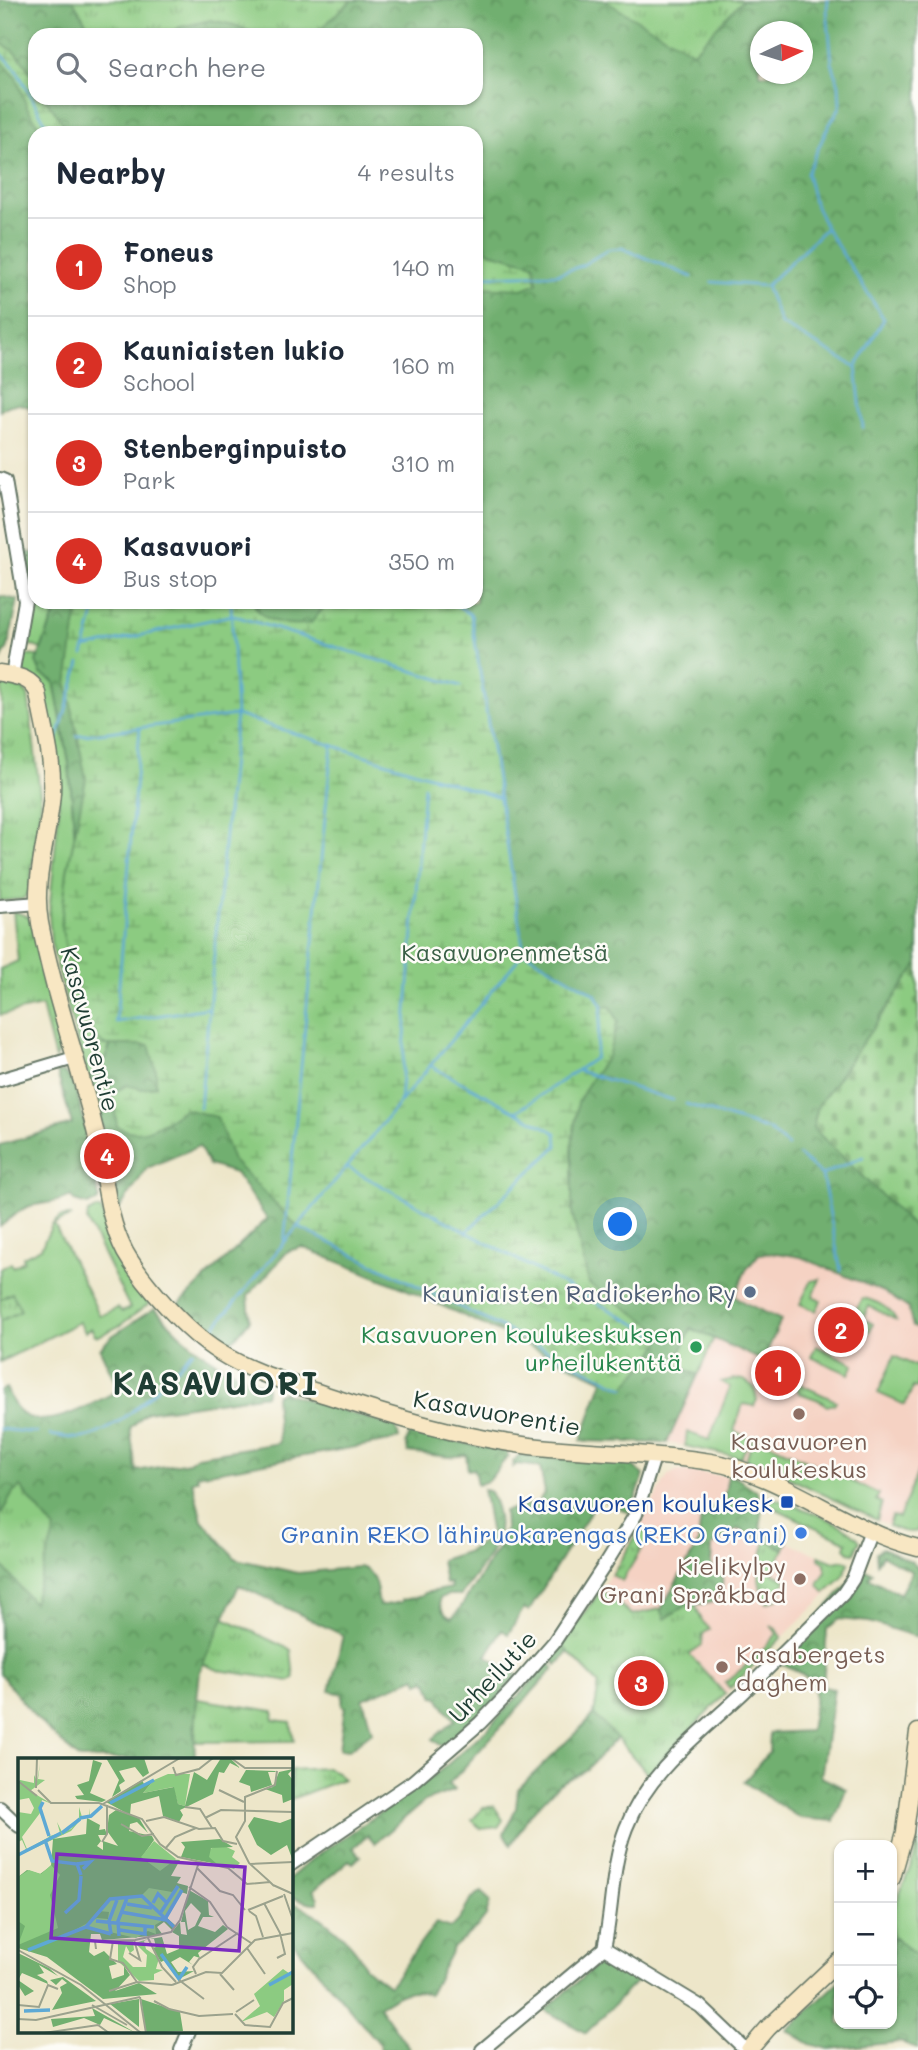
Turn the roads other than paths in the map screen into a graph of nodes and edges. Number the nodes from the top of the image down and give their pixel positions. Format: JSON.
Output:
{"nodes":[{"id":1,"x":0,"y":479,"type":"edge"},
{"id":2,"x":6,"y":675,"type":"edge"},
{"id":3,"x":38,"y":903,"type":"junction"},
{"id":4,"x":0,"y":906,"type":"edge"},
{"id":5,"x":74,"y":1058,"type":"junction"},
{"id":6,"x":0,"y":1080,"type":"edge"},
{"id":7,"x":654,"y":1457,"type":"junction"},
{"id":8,"x":871,"y":1531,"type":"junction"},
{"id":9,"x":918,"y":1548,"type":"edge"},
{"id":10,"x":918,"y":1732,"type":"edge"},
{"id":11,"x":0,"y":1808,"type":"edge"},
{"id":12,"x":18,"y":1825,"type":"edge"},
{"id":13,"x":897,"y":1860,"type":"edge"},
{"id":14,"x":292,"y":1863,"type":"edge"},
{"id":15,"x":604,"y":1948,"type":"junction"},
{"id":16,"x":834,"y":1966,"type":"edge"},
{"id":17,"x":189,"y":2032,"type":"edge"},
{"id":18,"x":181,"y":2050,"type":"edge"},
{"id":19,"x":482,"y":2050,"type":"edge"},
{"id":20,"x":748,"y":2050,"type":"edge"}],
"edges":[{"from":1,"to":2,"type":"street"},
{"from":2,"to":3,"type":"street","name":"Kasavuorentie"},
{"from":3,"to":4,"type":"street"},
{"from":3,"to":5,"type":"street","name":"Kasavuorentie"},
{"from":5,"to":6,"type":"street"},
{"from":5,"to":7,"type":"street","name":"Kasavuorentie"},
{"from":7,"to":8,"type":"street","name":"Kasavuorentie"},
{"from":7,"to":14,"type":"street","name":"Urheilutie"},
{"from":8,"to":9,"type":"street","name":"Kasavuorentie"},
{"from":8,"to":15,"type":"street"},
{"from":10,"to":13,"type":"street"},
{"from":11,"to":12,"type":"street"},
{"from":15,"to":19,"type":"street"},
{"from":15,"to":20,"type":"street"},
{"from":16,"to":20,"type":"street"},
{"from":17,"to":18,"type":"street"}]}
